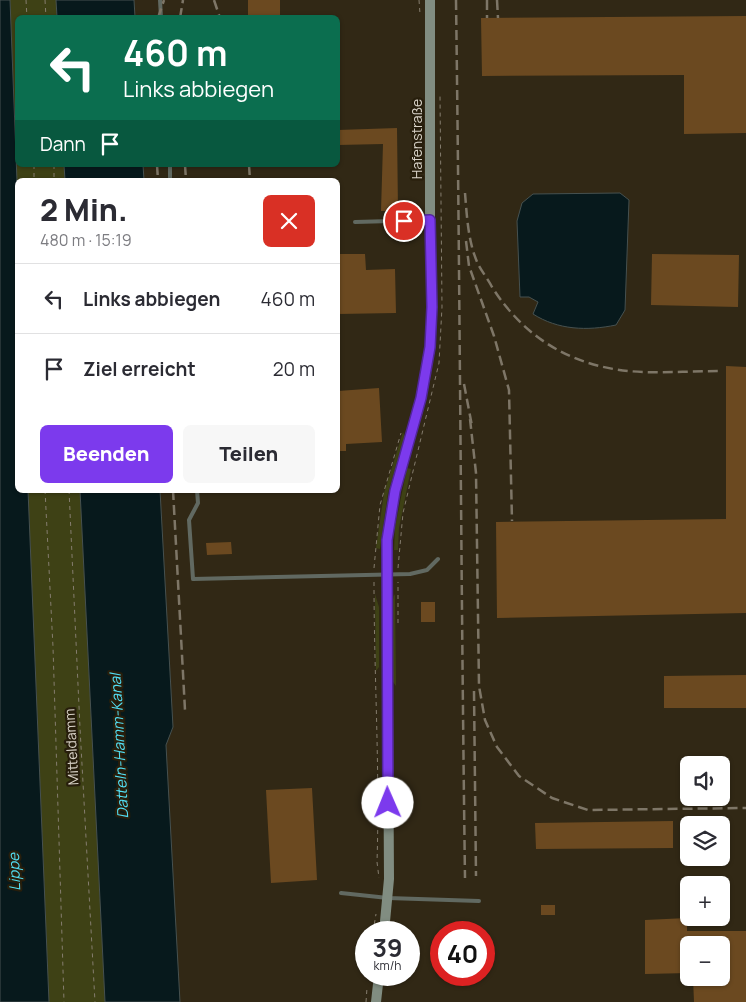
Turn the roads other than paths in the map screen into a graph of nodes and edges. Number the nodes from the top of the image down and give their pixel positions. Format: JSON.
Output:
{"nodes":[{"id":1,"x":160,"y":0,"type":"edge"},
{"id":2,"x":430,"y":0,"type":"edge"},
{"id":3,"x":161,"y":15,"type":"edge"},
{"id":4,"x":430,"y":220,"type":"junction"},
{"id":5,"x":355,"y":222,"type":"dead end"},
{"id":6,"x":197,"y":493,"type":"edge"},
{"id":7,"x":438,"y":559,"type":"dead end"},
{"id":8,"x":386,"y":574,"type":"junction"},
{"id":9,"x":341,"y":893,"type":"dead end"},
{"id":10,"x":388,"y":898,"type":"junction"},
{"id":11,"x":479,"y":901,"type":"dead end"},
{"id":12,"x":385,"y":921,"type":"edge"},
{"id":13,"x":378,"y":986,"type":"edge"},
{"id":14,"x":376,"y":1002,"type":"edge"}],
"edges":[{"from":1,"to":3,"type":"lane"},
{"from":2,"to":4,"type":"street","name":"Hafenstraße"},
{"from":4,"to":5,"type":"lane"},
{"from":4,"to":8,"type":"street","name":"Hafenstraße"},
{"from":6,"to":8,"type":"lane"},
{"from":7,"to":8,"type":"lane"},
{"from":8,"to":10,"type":"street","name":"Hafenstraße"},
{"from":9,"to":10,"type":"lane"},
{"from":10,"to":11,"type":"lane"},
{"from":10,"to":12,"type":"street","name":"Hafenstraße"},
{"from":13,"to":14,"type":"street"}]}
